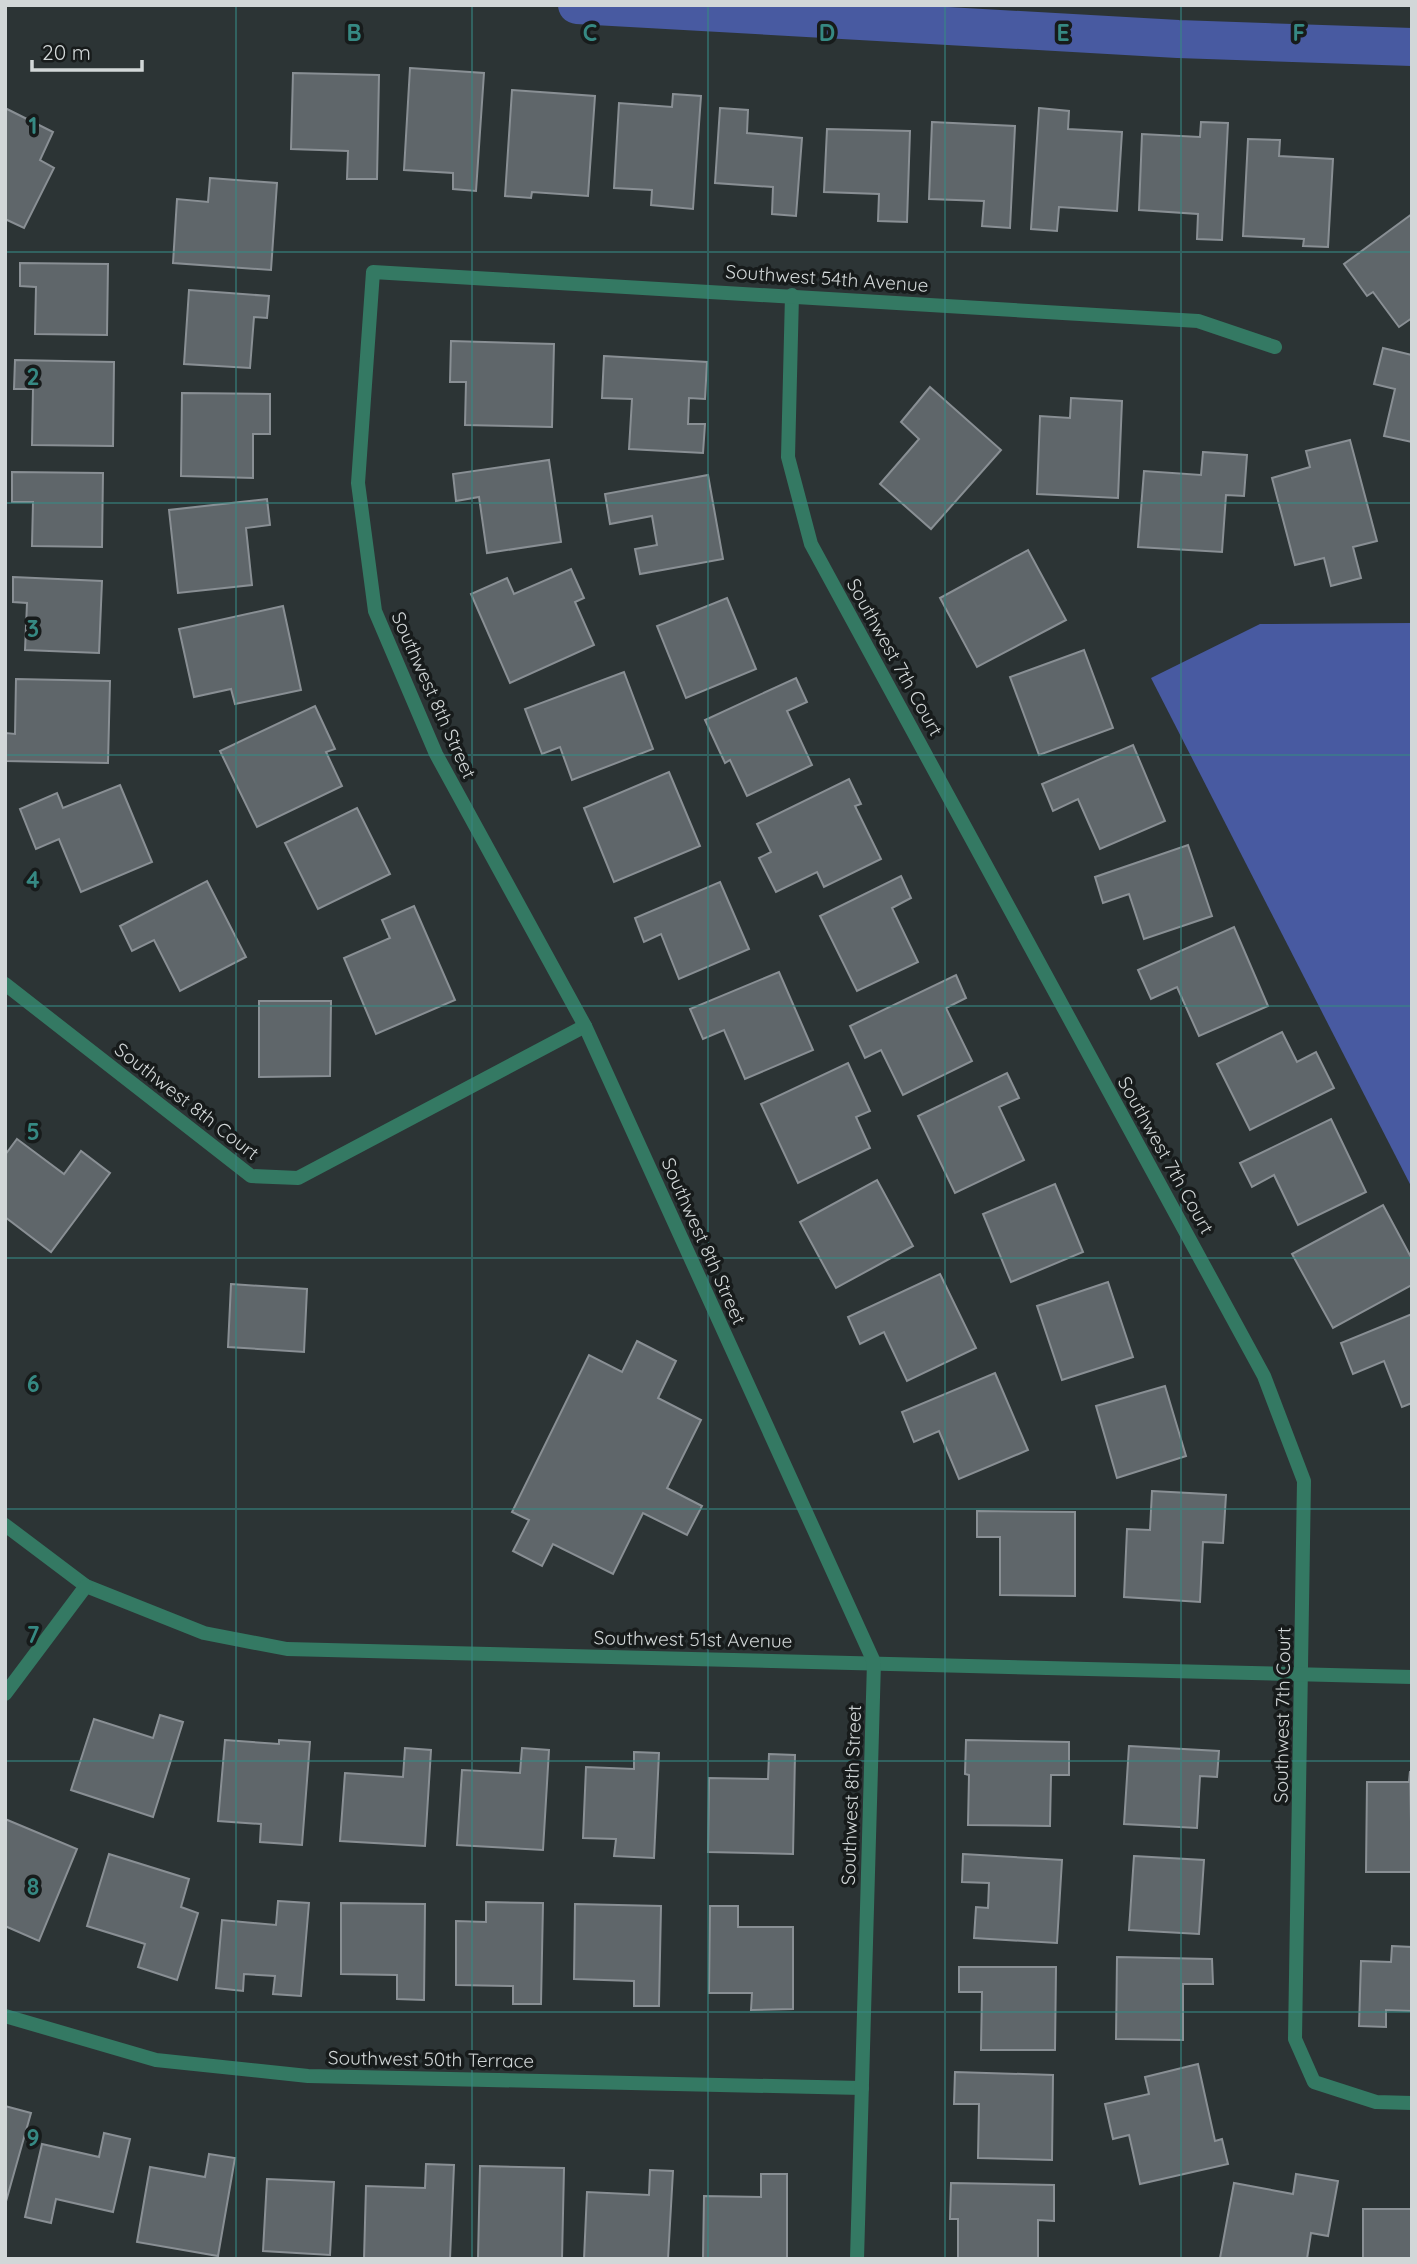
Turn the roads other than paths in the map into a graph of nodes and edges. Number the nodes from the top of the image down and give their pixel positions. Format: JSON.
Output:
{"nodes":[{"id":1,"x":373,"y":272,"type":"joint"},
{"id":2,"x":792,"y":295,"type":"junction"},
{"id":3,"x":1275,"y":347,"type":"dead end"},
{"id":4,"x":5,"y":984,"type":"edge"},
{"id":5,"x":585,"y":1026,"type":"junction"},
{"id":6,"x":5,"y":1525,"type":"edge"},
{"id":7,"x":86,"y":1586,"type":"junction"},
{"id":8,"x":874,"y":1662,"type":"junction"},
{"id":9,"x":1303,"y":1676,"type":"junction"},
{"id":10,"x":1412,"y":1677,"type":"edge"},
{"id":11,"x":5,"y":1693,"type":"edge"},
{"id":12,"x":5,"y":2016,"type":"edge"},
{"id":13,"x":863,"y":2088,"type":"junction"},
{"id":14,"x":1412,"y":2103,"type":"edge"},
{"id":15,"x":857,"y":2259,"type":"edge"}],
"edges":[{"from":1,"to":2,"type":"street","name":"Southwest 54th Avenue"},
{"from":1,"to":5,"type":"street","name":"Southwest 8th Street"},
{"from":2,"to":3,"type":"street","name":"Southwest 54th Avenue"},
{"from":2,"to":9,"type":"street","name":"Southwest 7th Court"},
{"from":4,"to":5,"type":"street","name":"Southwest 8th Court"},
{"from":5,"to":8,"type":"street","name":"Southwest 8th Street"},
{"from":6,"to":7,"type":"street","name":"Southwest 51st Avenue"},
{"from":7,"to":8,"type":"street","name":"Southwest 51st Avenue"},
{"from":7,"to":11,"type":"street"},
{"from":8,"to":9,"type":"street","name":"Southwest 51st Avenue"},
{"from":8,"to":13,"type":"street","name":"Southwest 8th Street"},
{"from":9,"to":10,"type":"street","name":"Southwest 51st Avenue"},
{"from":9,"to":14,"type":"street","name":"Southwest 7th Court"},
{"from":12,"to":13,"type":"street","name":"Southwest 50th Terrace"},
{"from":13,"to":15,"type":"street","name":"Southwest 8th Street"}]}
